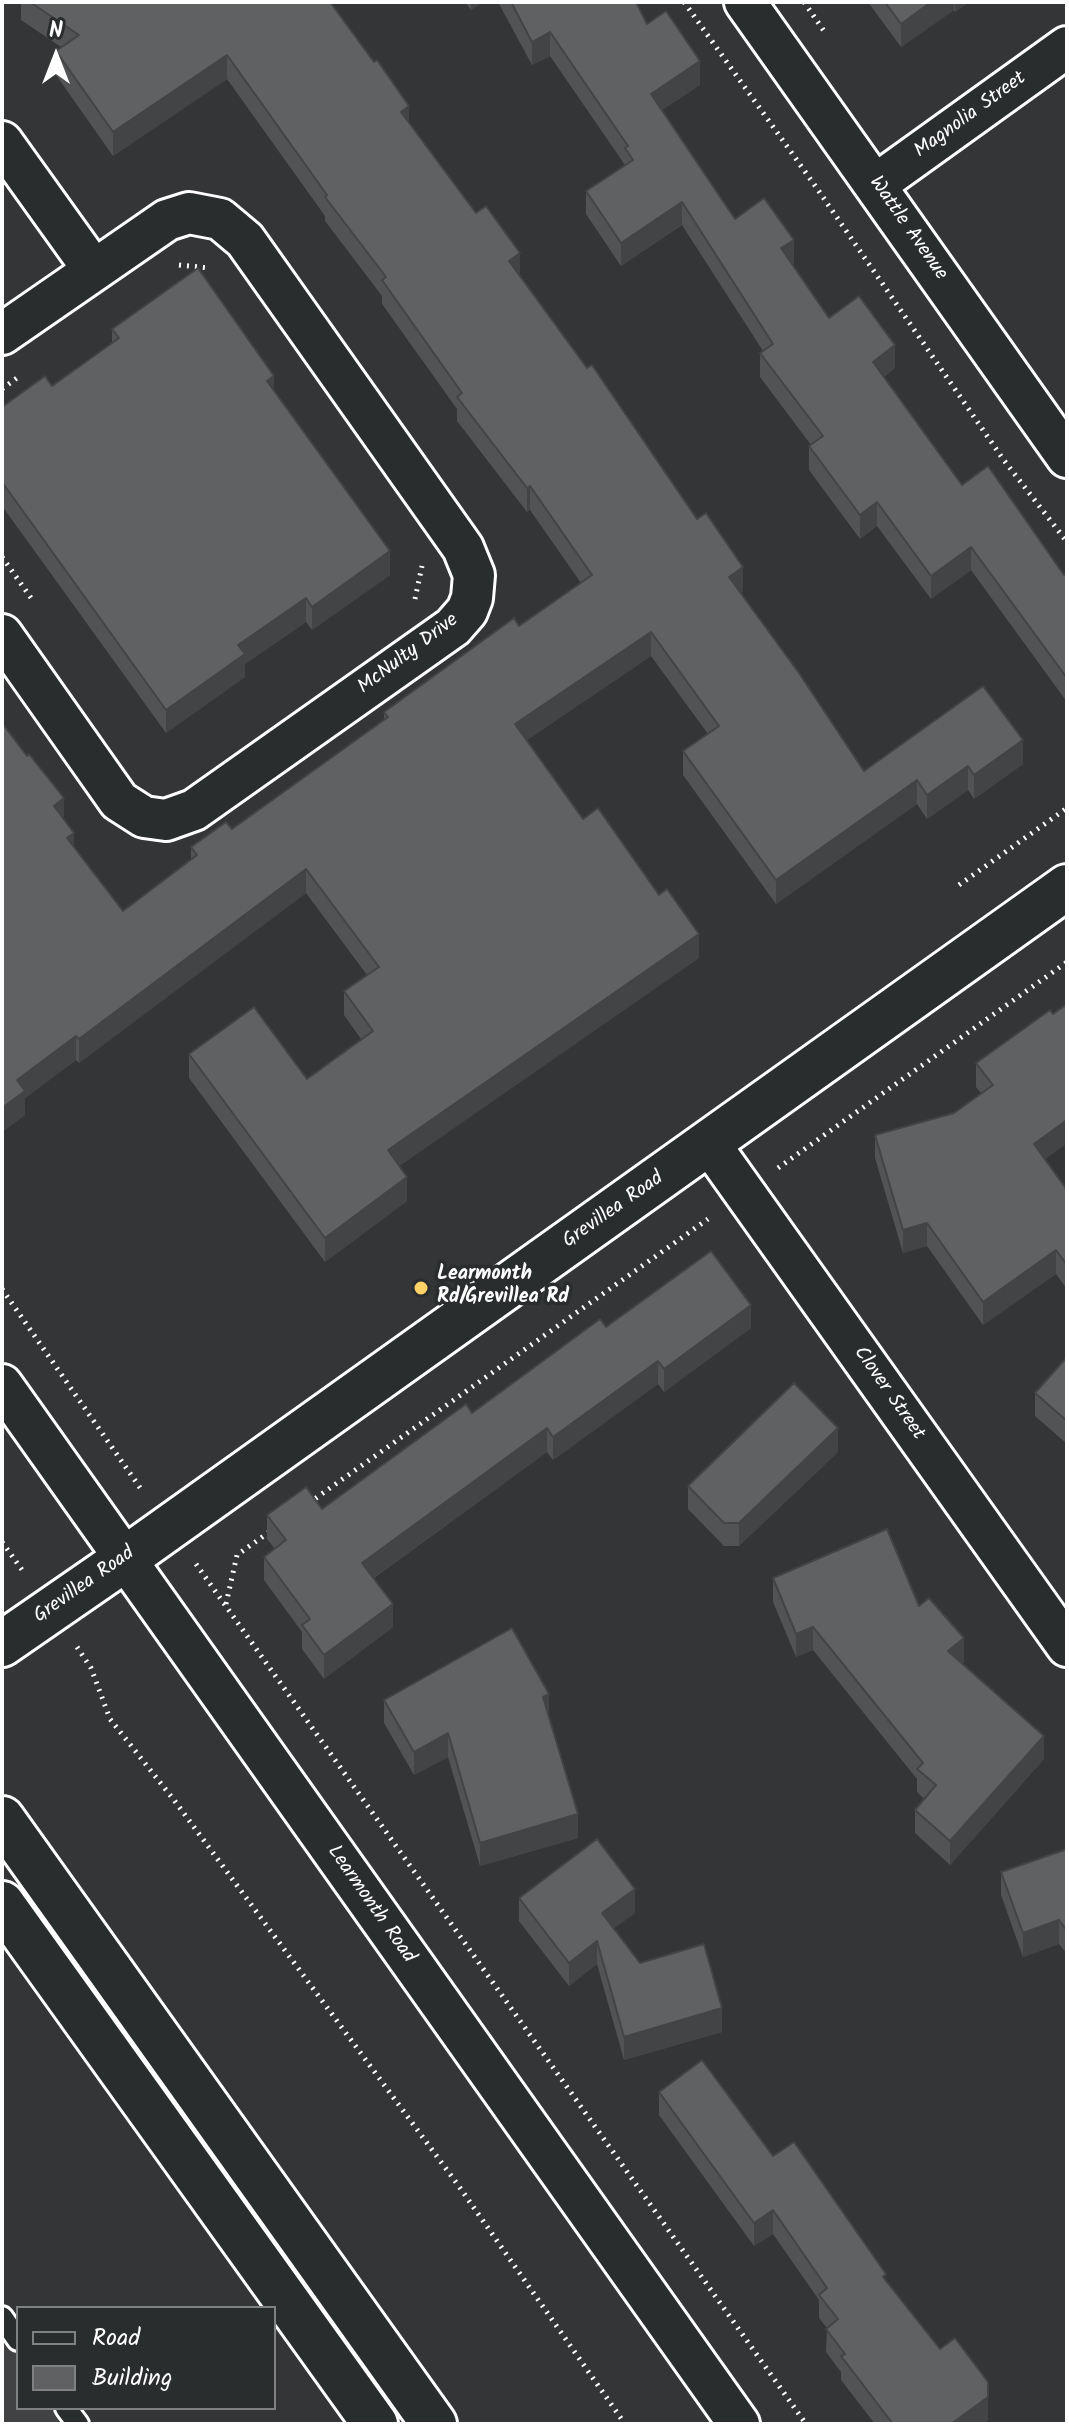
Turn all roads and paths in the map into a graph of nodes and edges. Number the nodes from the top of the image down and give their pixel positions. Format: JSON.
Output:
{"nodes":[{"id":1,"x":684,"y":2,"type":"edge"},
{"id":2,"x":745,"y":2,"type":"edge"},
{"id":3,"x":1067,"y":47,"type":"edge"},
{"id":4,"x":2,"y":142,"type":"edge"},
{"id":5,"x":875,"y":185,"type":"junction"},
{"id":6,"x":93,"y":269,"type":"junction"},
{"id":7,"x":2,"y":334,"type":"edge"},
{"id":8,"x":1067,"y":457,"type":"edge"},
{"id":9,"x":1067,"y":542,"type":"edge"},
{"id":10,"x":413,"y":553,"type":"dead end"},
{"id":11,"x":2,"y":557,"type":"edge"},
{"id":12,"x":415,"y":600,"type":"dead end"},
{"id":13,"x":38,"y":607,"type":"dead end"},
{"id":14,"x":2,"y":635,"type":"edge"},
{"id":15,"x":1067,"y":808,"type":"edge"},
{"id":16,"x":959,"y":885,"type":"dead end"},
{"id":17,"x":1067,"y":887,"type":"edge"},
{"id":18,"x":1067,"y":962,"type":"edge"},
{"id":19,"x":709,"y":1143,"type":"junction"},
{"id":20,"x":744,"y":1192,"type":"junction"},
{"id":21,"x":2,"y":1289,"type":"edge"},
{"id":22,"x":2,"y":1385,"type":"edge"},
{"id":23,"x":302,"y":1508,"type":"edge"},
{"id":24,"x":276,"y":1527,"type":"edge"},
{"id":25,"x":169,"y":1528,"type":"junction"},
{"id":26,"x":125,"y":1559,"type":"junction"},
{"id":27,"x":226,"y":1604,"type":"junction"},
{"id":28,"x":2,"y":1644,"type":"edge"},
{"id":29,"x":1067,"y":1646,"type":"edge"},
{"id":30,"x":91,"y":1668,"type":"dead end"},
{"id":31,"x":2,"y":1819,"type":"edge"},
{"id":32,"x":2,"y":1904,"type":"edge"},
{"id":33,"x":2,"y":2317,"type":"edge"},
{"id":34,"x":16,"y":2337,"type":"edge"},
{"id":35,"x":375,"y":2424,"type":"edge"},
{"id":36,"x":434,"y":2424,"type":"edge"},
{"id":37,"x":625,"y":2424,"type":"edge"},
{"id":38,"x":739,"y":2424,"type":"edge"},
{"id":39,"x":806,"y":2424,"type":"edge"}],
"edges":[{"from":1,"to":9,"type":"path"},
{"from":2,"to":5,"type":"street","name":"Wattle Avenue"},
{"from":3,"to":5,"type":"street","name":"Magnolia Street"},
{"from":4,"to":6,"type":"street"},
{"from":5,"to":8,"type":"street","name":"Wattle Avenue"},
{"from":6,"to":7,"type":"street","name":"McNulty Drive"},
{"from":6,"to":14,"type":"street","name":"McNulty Drive"},
{"from":10,"to":12,"type":"path"},
{"from":11,"to":13,"type":"path"},
{"from":15,"to":16,"type":"path"},
{"from":17,"to":19,"type":"main road","name":"Grevillea Road"},
{"from":18,"to":20,"type":"path"},
{"from":19,"to":20,"type":"street","name":"Clover Street"},
{"from":19,"to":25,"type":"main road","name":"Grevillea Road"},
{"from":20,"to":23,"type":"path"},
{"from":20,"to":29,"type":"street","name":"Clover Street"},
{"from":21,"to":25,"type":"path"},
{"from":22,"to":26,"type":"street","name":"Learmonth Road"},
{"from":24,"to":27,"type":"path"},
{"from":25,"to":26,"type":"main road","name":"Grevillea Road"},
{"from":25,"to":27,"type":"path"},
{"from":26,"to":28,"type":"main road","name":"Grevillea Road"},
{"from":26,"to":38,"type":"street","name":"Learmonth Road"},
{"from":27,"to":39,"type":"path"},
{"from":30,"to":37,"type":"path"},
{"from":31,"to":36,"type":"main road"},
{"from":32,"to":35,"type":"main road"},
{"from":33,"to":34,"type":"lane"}]}
